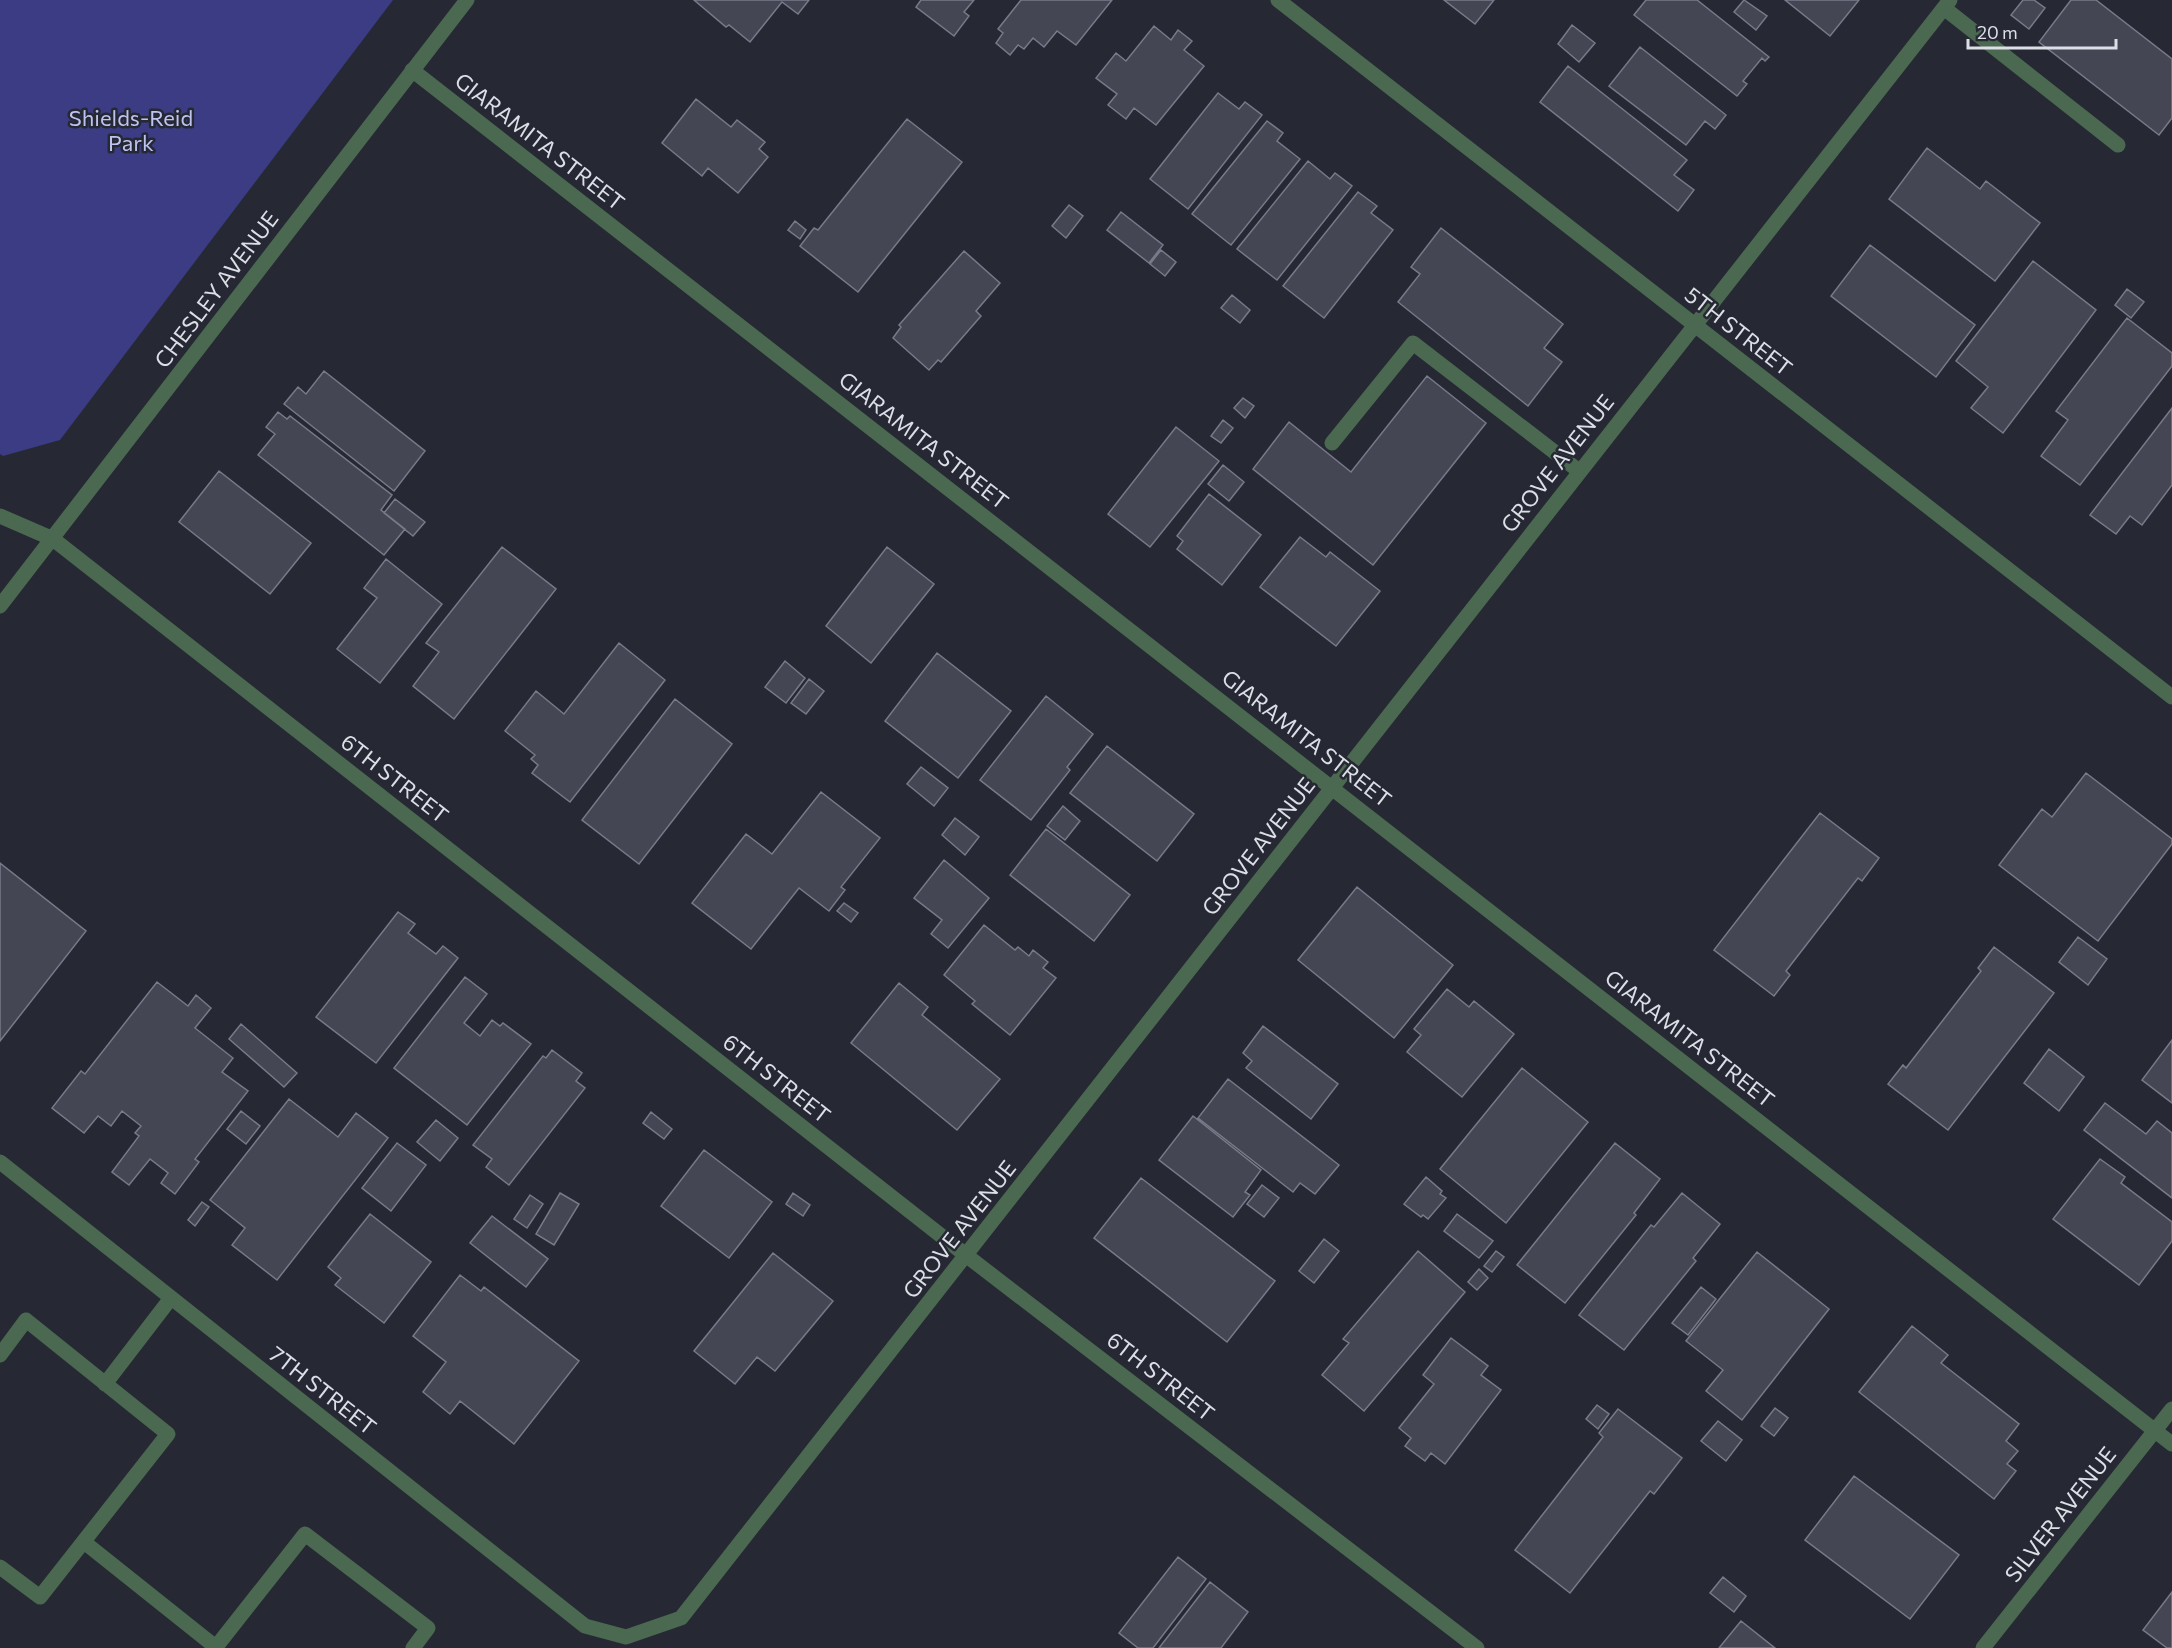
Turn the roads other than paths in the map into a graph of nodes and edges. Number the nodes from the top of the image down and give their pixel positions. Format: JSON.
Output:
{"nodes":[{"id":1,"x":467,"y":0,"type":"edge"},
{"id":2,"x":1278,"y":0,"type":"edge"},
{"id":3,"x":1947,"y":4,"type":"edge"},
{"id":4,"x":412,"y":70,"type":"junction"},
{"id":5,"x":2118,"y":145,"type":"dead end"},
{"id":6,"x":1694,"y":324,"type":"junction"},
{"id":7,"x":1332,"y":443,"type":"dead end"},
{"id":8,"x":1579,"y":471,"type":"junction"},
{"id":9,"x":0,"y":516,"type":"edge"},
{"id":10,"x":54,"y":538,"type":"junction"},
{"id":11,"x":0,"y":606,"type":"edge"},
{"id":12,"x":2172,"y":697,"type":"edge"},
{"id":13,"x":1332,"y":787,"type":"junction"},
{"id":14,"x":0,"y":1162,"type":"edge"},
{"id":15,"x":967,"y":1256,"type":"junction"},
{"id":16,"x":171,"y":1298,"type":"junction"},
{"id":17,"x":0,"y":1355,"type":"edge"},
{"id":18,"x":105,"y":1384,"type":"junction"},
{"id":19,"x":2172,"y":1409,"type":"edge"},
{"id":20,"x":2154,"y":1431,"type":"junction"},
{"id":21,"x":2172,"y":1444,"type":"edge"},
{"id":22,"x":84,"y":1542,"type":"junction"},
{"id":23,"x":0,"y":1567,"type":"edge"},
{"id":24,"x":626,"y":1637,"type":"joint"},
{"id":25,"x":217,"y":1647,"type":"edge"},
{"id":26,"x":413,"y":1648,"type":"edge"},
{"id":27,"x":1476,"y":1648,"type":"edge"},
{"id":28,"x":1983,"y":1648,"type":"edge"}],
"edges":[{"from":1,"to":4,"type":"street","name":"CHESLEY AVENUE"},
{"from":2,"to":6,"type":"street","name":"5TH STREET"},
{"from":3,"to":5,"type":"street"},
{"from":3,"to":6,"type":"street","name":"GROVE AVENUE"},
{"from":4,"to":10,"type":"street","name":"CHESLEY AVENUE"},
{"from":4,"to":13,"type":"street","name":"GIARAMITA STREET"},
{"from":6,"to":8,"type":"street","name":"GROVE AVENUE"},
{"from":6,"to":12,"type":"street","name":"5TH STREET"},
{"from":7,"to":8,"type":"street"},
{"from":8,"to":13,"type":"street","name":"GROVE AVENUE"},
{"from":9,"to":10,"type":"street","name":"6TH STREET"},
{"from":10,"to":11,"type":"street","name":"CHESLEY AVENUE"},
{"from":10,"to":15,"type":"street","name":"6TH STREET"},
{"from":13,"to":15,"type":"street","name":"GROVE AVENUE"},
{"from":13,"to":20,"type":"street","name":"GIARAMITA STREET"},
{"from":14,"to":16,"type":"street","name":"7TH STREET"},
{"from":15,"to":24,"type":"street","name":"GROVE AVENUE"},
{"from":15,"to":27,"type":"street","name":"6TH STREET"},
{"from":16,"to":18,"type":"street"},
{"from":16,"to":24,"type":"street","name":"7TH STREET"},
{"from":17,"to":18,"type":"street"},
{"from":18,"to":22,"type":"street"},
{"from":19,"to":20,"type":"street","name":"SILVER AVENUE"},
{"from":20,"to":21,"type":"street","name":"GIARAMITA STREET"},
{"from":20,"to":28,"type":"street","name":"SILVER AVENUE"},
{"from":22,"to":23,"type":"street"},
{"from":22,"to":25,"type":"street"},
{"from":25,"to":26,"type":"street"}]}
